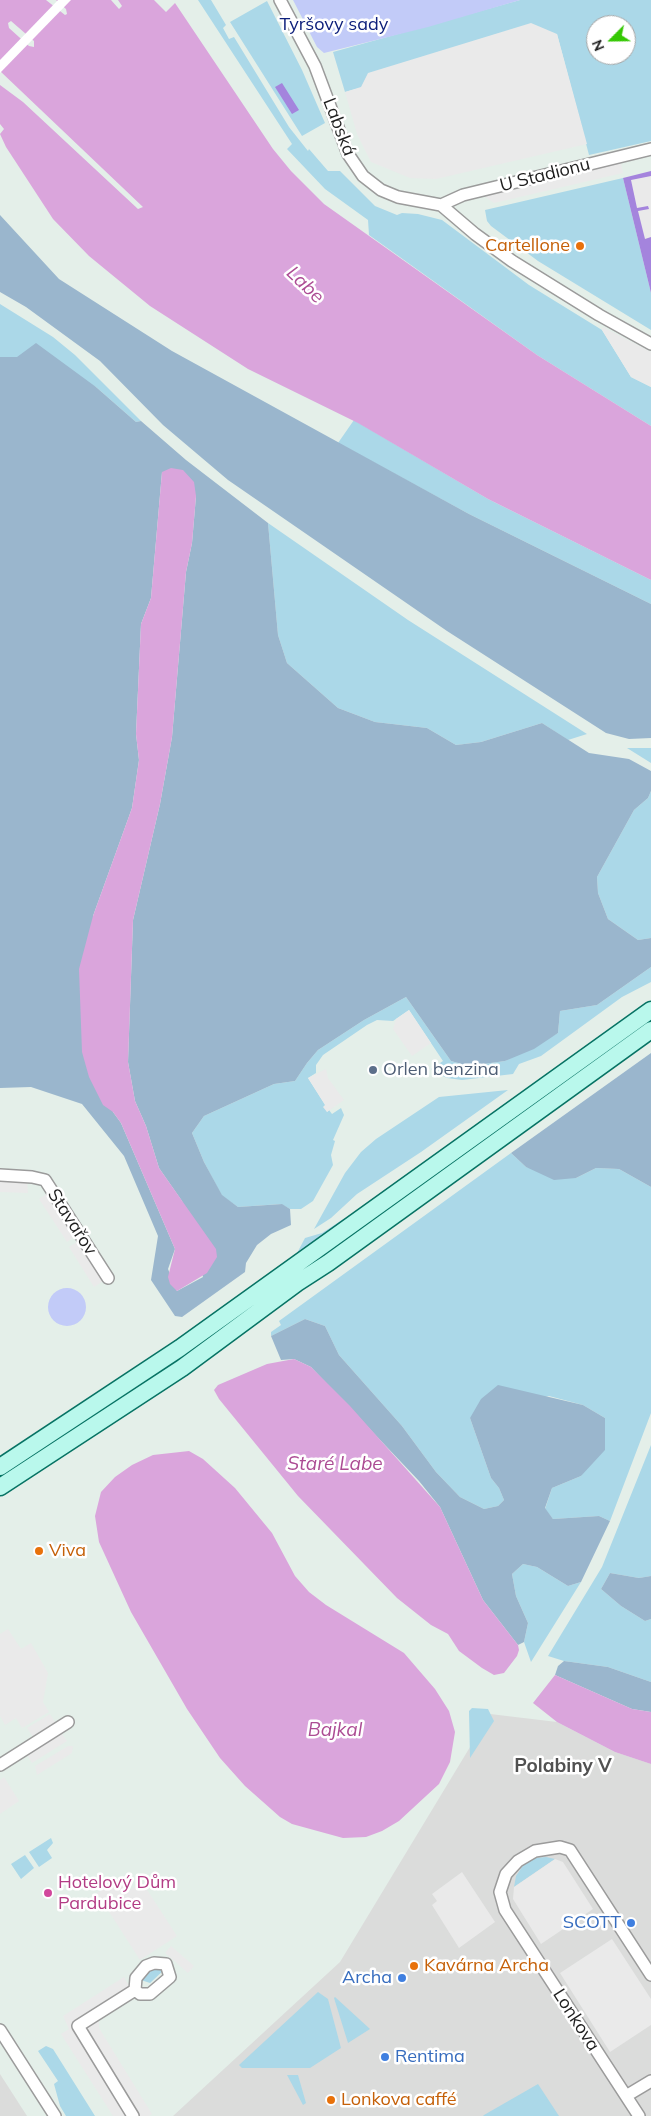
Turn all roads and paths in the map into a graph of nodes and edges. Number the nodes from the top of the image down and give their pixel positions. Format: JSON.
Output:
{"nodes":[{"id":1,"x":280,"y":0,"type":"edge"},
{"id":2,"x":651,"y":149,"type":"edge"},
{"id":3,"x":442,"y":205,"type":"junction"},
{"id":4,"x":651,"y":344,"type":"edge"},
{"id":5,"x":651,"y":1010,"type":"edge"},
{"id":6,"x":651,"y":1030,"type":"edge"},
{"id":7,"x":0,"y":1175,"type":"edge"},
{"id":8,"x":108,"y":1278,"type":"dead end"},
{"id":9,"x":0,"y":1467,"type":"edge"},
{"id":10,"x":0,"y":1487,"type":"edge"},
{"id":11,"x":68,"y":1722,"type":"dead end"},
{"id":12,"x":0,"y":1765,"type":"edge"},
{"id":13,"x":651,"y":1975,"type":"edge"},
{"id":14,"x":135,"y":1990,"type":"dead end"},
{"id":15,"x":0,"y":2030,"type":"edge"},
{"id":16,"x":651,"y":2081,"type":"edge"},
{"id":17,"x":626,"y":2096,"type":"junction"},
{"id":18,"x":55,"y":2116,"type":"edge"},
{"id":19,"x":133,"y":2116,"type":"edge"},
{"id":20,"x":639,"y":2116,"type":"edge"}],
"edges":[{"from":1,"to":3,"type":"street","name":"Labská"},
{"from":2,"to":3,"type":"street","name":"U Stadionu"},
{"from":3,"to":4,"type":"street"},
{"from":5,"to":9,"type":"main road"},
{"from":6,"to":10,"type":"main road"},
{"from":7,"to":8,"type":"street","name":"Stavařov"},
{"from":11,"to":12,"type":"street"},
{"from":13,"to":17,"type":"street","name":"Lonkova"},
{"from":14,"to":19,"type":"street"},
{"from":15,"to":18,"type":"street"},
{"from":16,"to":17,"type":"street"},
{"from":17,"to":20,"type":"street","name":"Lonkova"}]}
